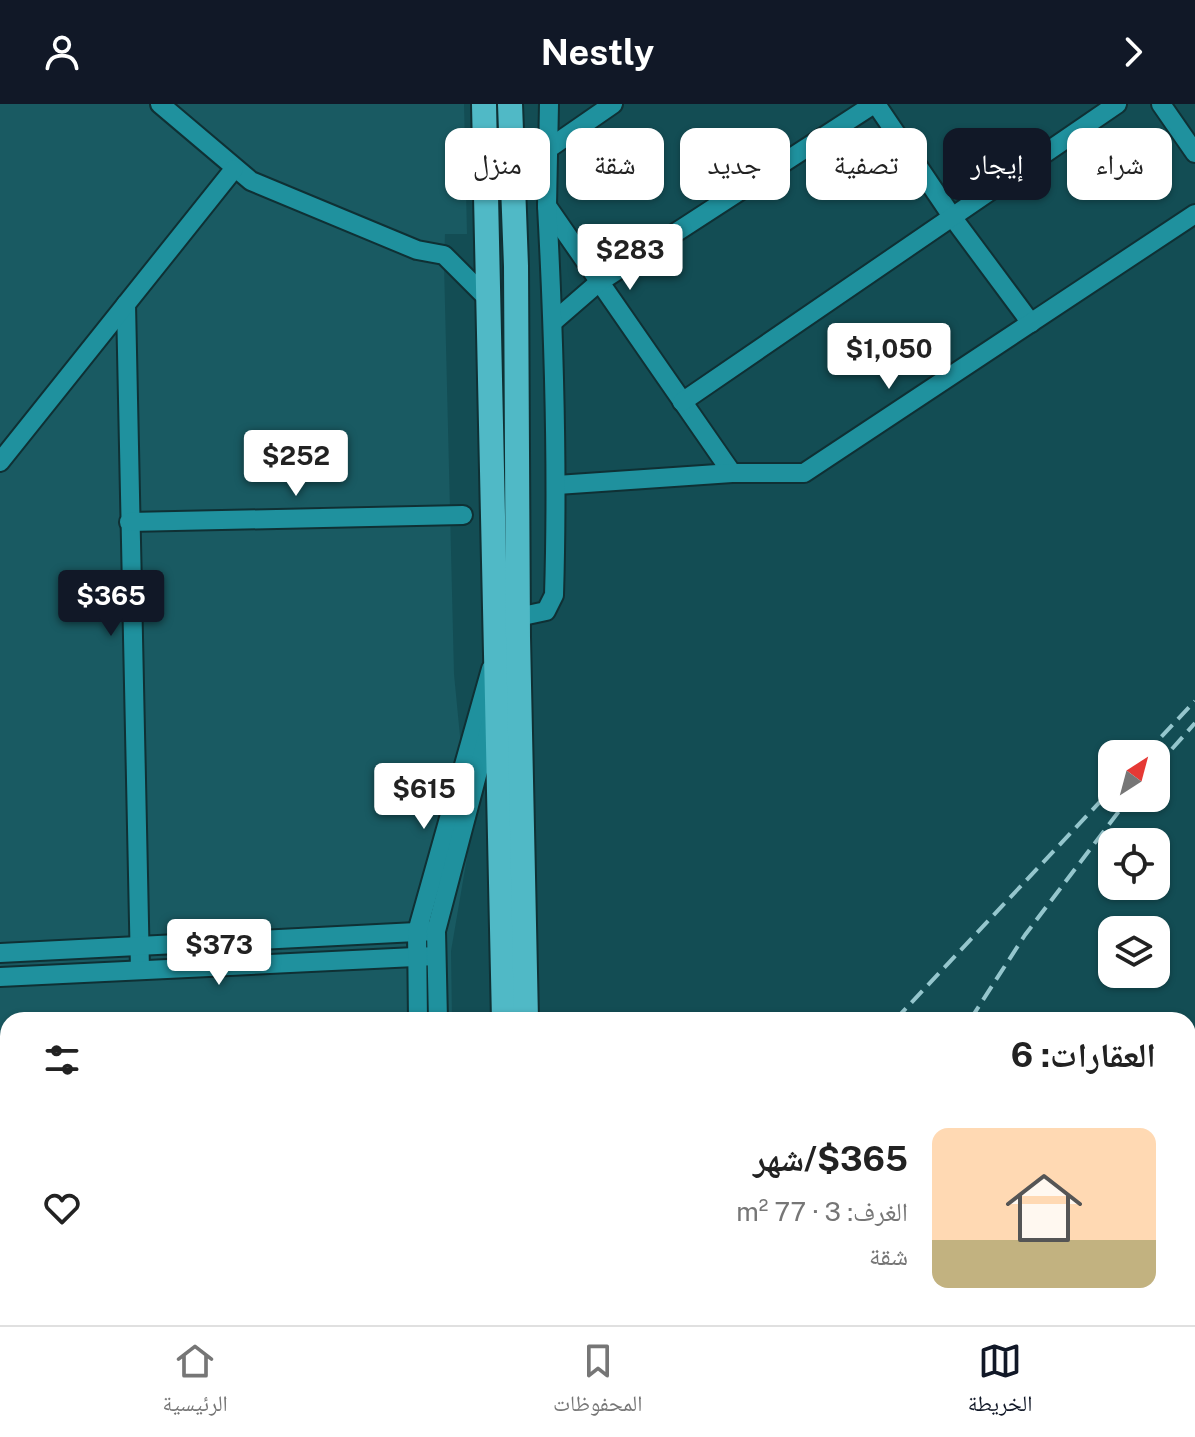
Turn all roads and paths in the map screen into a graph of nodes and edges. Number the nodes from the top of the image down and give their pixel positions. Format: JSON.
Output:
{"nodes":[{"id":1,"x":160,"y":104,"type":"edge"},
{"id":2,"x":484,"y":104,"type":"edge"},
{"id":3,"x":510,"y":104,"type":"edge"},
{"id":4,"x":549,"y":104,"type":"edge"},
{"id":5,"x":613,"y":104,"type":"edge"},
{"id":6,"x":875,"y":104,"type":"edge"},
{"id":7,"x":1117,"y":104,"type":"edge"},
{"id":8,"x":1161,"y":104,"type":"edge"},
{"id":9,"x":548,"y":128,"type":"edge"},
{"id":10,"x":550,"y":148,"type":"edge"},
{"id":11,"x":1195,"y":153,"type":"edge"},
{"id":12,"x":234,"y":169,"type":"junction"},
{"id":13,"x":547,"y":200,"type":"edge"},
{"id":14,"x":547,"y":206,"type":"junction"},
{"id":15,"x":1195,"y":214,"type":"edge"},
{"id":16,"x":953,"y":218,"type":"junction"},
{"id":17,"x":598,"y":283,"type":"junction"},
{"id":18,"x":490,"y":301,"type":"junction"},
{"id":19,"x":126,"y":304,"type":"junction"},
{"id":20,"x":553,"y":322,"type":"junction"},
{"id":21,"x":1031,"y":323,"type":"junction"},
{"id":22,"x":682,"y":402,"type":"junction"},
{"id":23,"x":0,"y":462,"type":"edge"},
{"id":24,"x":732,"y":473,"type":"junction"},
{"id":25,"x":557,"y":485,"type":"junction"},
{"id":26,"x":463,"y":515,"type":"dead end"},
{"id":27,"x":129,"y":522,"type":"junction"},
{"id":28,"x":518,"y":617,"type":"junction"},
{"id":29,"x":496,"y":651,"type":"junction"},
{"id":30,"x":497,"y":699,"type":"junction"},
{"id":31,"x":427,"y":932,"type":"junction"},
{"id":32,"x":139,"y":946,"type":"junction"},
{"id":33,"x":0,"y":953,"type":"edge"},
{"id":34,"x":436,"y":956,"type":"junction"},
{"id":35,"x":417,"y":957,"type":"junction"},
{"id":36,"x":140,"y":970,"type":"junction"},
{"id":37,"x":0,"y":977,"type":"edge"},
{"id":38,"x":418,"y":1012,"type":"edge"},
{"id":39,"x":438,"y":1012,"type":"edge"},
{"id":40,"x":504,"y":1012,"type":"edge"},
{"id":41,"x":526,"y":1012,"type":"edge"}],
"edges":[{"from":1,"to":12,"type":"street"},
{"from":2,"to":18,"type":"highway"},
{"from":3,"to":28,"type":"highway"},
{"from":4,"to":9,"type":"street"},
{"from":5,"to":10,"type":"street"},
{"from":6,"to":16,"type":"street"},
{"from":6,"to":17,"type":"street"},
{"from":7,"to":16,"type":"street"},
{"from":8,"to":11,"type":"street"},
{"from":12,"to":18,"type":"street"},
{"from":12,"to":19,"type":"street"},
{"from":13,"to":14,"type":"street"},
{"from":14,"to":17,"type":"street"},
{"from":14,"to":20,"type":"street"},
{"from":15,"to":21,"type":"street"},
{"from":16,"to":21,"type":"street"},
{"from":16,"to":22,"type":"street"},
{"from":17,"to":20,"type":"street"},
{"from":17,"to":22,"type":"street"},
{"from":18,"to":29,"type":"highway"},
{"from":19,"to":23,"type":"street"},
{"from":19,"to":27,"type":"street"},
{"from":20,"to":25,"type":"street"},
{"from":21,"to":24,"type":"street"},
{"from":22,"to":24,"type":"street"},
{"from":24,"to":25,"type":"street"},
{"from":25,"to":28,"type":"street"},
{"from":26,"to":27,"type":"street"},
{"from":27,"to":32,"type":"street"},
{"from":28,"to":41,"type":"highway"},
{"from":29,"to":30,"type":"highway"},
{"from":29,"to":31,"type":"street"},
{"from":30,"to":31,"type":"street"},
{"from":30,"to":40,"type":"highway"},
{"from":31,"to":32,"type":"street"},
{"from":31,"to":34,"type":"street"},
{"from":31,"to":35,"type":"street"},
{"from":32,"to":33,"type":"street"},
{"from":32,"to":36,"type":"street"},
{"from":34,"to":35,"type":"street"},
{"from":34,"to":39,"type":"street"},
{"from":35,"to":36,"type":"street"},
{"from":35,"to":38,"type":"street"},
{"from":36,"to":37,"type":"street"}]}
